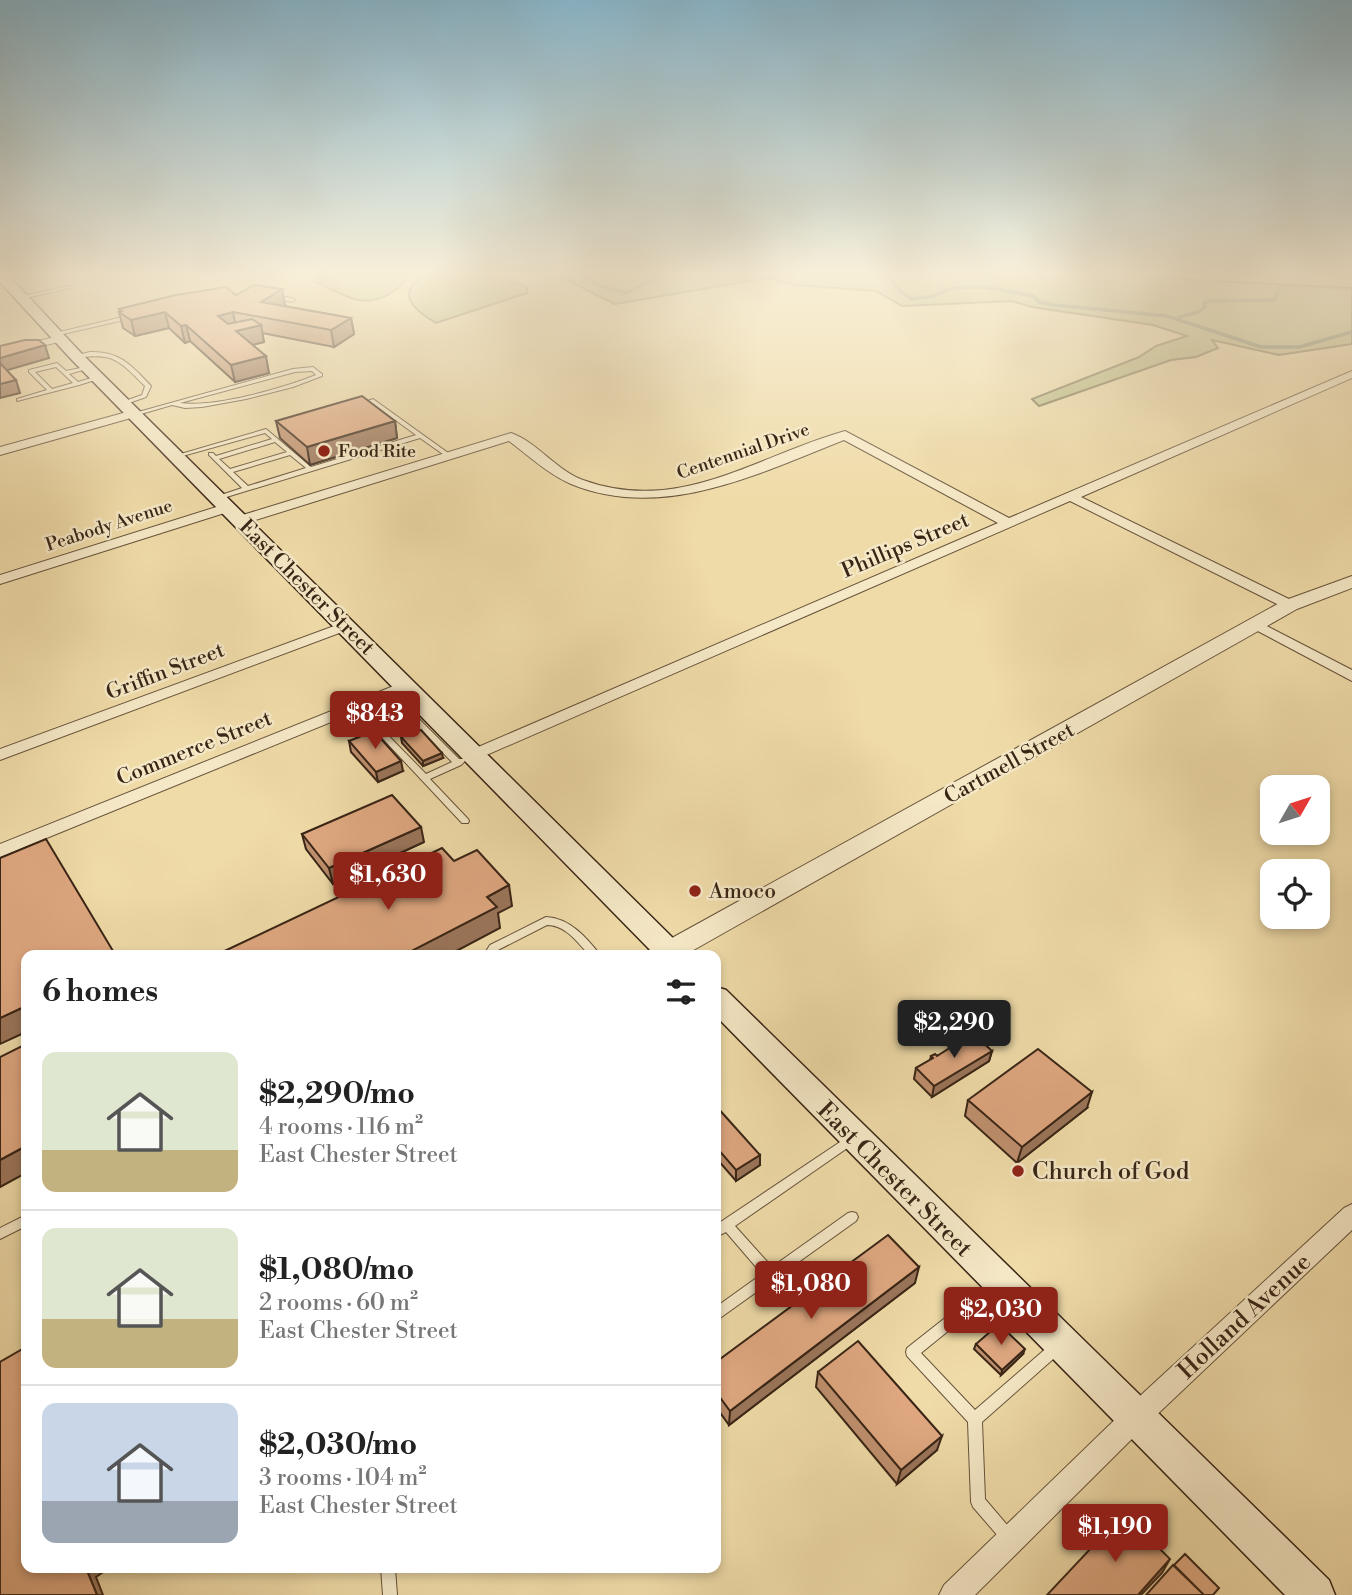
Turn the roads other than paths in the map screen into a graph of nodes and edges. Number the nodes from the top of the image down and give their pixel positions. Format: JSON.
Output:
{"nodes":[{"id":1,"x":71,"y":350,"type":"edge"},
{"id":2,"x":87,"y":367,"type":"junction"},
{"id":3,"x":65,"y":373,"type":"junction"},
{"id":4,"x":1352,"y":374,"type":"edge"},
{"id":5,"x":77,"y":384,"type":"junction"},
{"id":6,"x":51,"y":391,"type":"junction"},
{"id":7,"x":19,"y":400,"type":"dead end"},
{"id":8,"x":173,"y":404,"type":"junction"},
{"id":9,"x":129,"y":409,"type":"junction"},
{"id":10,"x":346,"y":409,"type":"edge"},
{"id":11,"x":279,"y":427,"type":"edge"},
{"id":12,"x":265,"y":431,"type":"junction"},
{"id":13,"x":421,"y":436,"type":"junction"},
{"id":14,"x":277,"y":440,"type":"junction"},
{"id":15,"x":205,"y":448,"type":"junction"},
{"id":16,"x":0,"y":451,"type":"edge"},
{"id":17,"x":291,"y":453,"type":"junction"},
{"id":18,"x":177,"y":456,"type":"junction"},
{"id":19,"x":449,"y":456,"type":"junction"},
{"id":20,"x":215,"y":458,"type":"junction"},
{"id":21,"x":310,"y":469,"type":"junction"},
{"id":22,"x":228,"y":471,"type":"junction"},
{"id":23,"x":247,"y":489,"type":"junction"},
{"id":24,"x":1071,"y":497,"type":"junction"},
{"id":25,"x":230,"y":508,"type":"junction"},
{"id":26,"x":1009,"y":523,"type":"junction"},
{"id":27,"x":0,"y":580,"type":"edge"},
{"id":28,"x":1352,"y":582,"type":"edge"},
{"id":29,"x":1290,"y":605,"type":"junction"},
{"id":30,"x":1257,"y":625,"type":"junction"},
{"id":31,"x":345,"y":626,"type":"junction"},
{"id":32,"x":1352,"y":676,"type":"edge"},
{"id":33,"x":406,"y":686,"type":"junction"},
{"id":34,"x":417,"y":710,"type":"junction"},
{"id":35,"x":0,"y":755,"type":"edge"},
{"id":36,"x":466,"y":759,"type":"junction"},
{"id":37,"x":425,"y":778,"type":"junction"},
{"id":38,"x":465,"y":821,"type":"dead end"},
{"id":39,"x":0,"y":851,"type":"edge"},
{"id":40,"x":492,"y":950,"type":"edge"},
{"id":41,"x":590,"y":950,"type":"edge"},
{"id":42,"x":662,"y":950,"type":"edge"},
{"id":43,"x":668,"y":950,"type":"edge"},
{"id":44,"x":721,"y":1003,"type":"edge"},
{"id":45,"x":853,"y":1138,"type":"junction"},
{"id":46,"x":1352,"y":1215,"type":"edge"},
{"id":47,"x":852,"y":1217,"type":"dead end"},
{"id":48,"x":21,"y":1223,"type":"edge"},
{"id":49,"x":721,"y":1229,"type":"edge"},
{"id":50,"x":0,"y":1234,"type":"edge"},
{"id":51,"x":771,"y":1275,"type":"junction"},
{"id":52,"x":1000,"y":1282,"type":"junction"},
{"id":53,"x":721,"y":1310,"type":"edge"},
{"id":54,"x":1062,"y":1343,"type":"junction"},
{"id":55,"x":1137,"y":1416,"type":"junction"},
{"id":56,"x":975,"y":1419,"type":"junction"},
{"id":57,"x":1010,"y":1540,"type":"junction"},
{"id":58,"x":388,"y":1573,"type":"edge"},
{"id":59,"x":390,"y":1595,"type":"edge"},
{"id":60,"x":954,"y":1595,"type":"edge"},
{"id":61,"x":1314,"y":1595,"type":"edge"}],
"edges":[{"from":1,"to":2,"type":"main road","name":"East Chester Street"},
{"from":2,"to":3,"type":"lane"},
{"from":2,"to":5,"type":"lane"},
{"from":2,"to":9,"type":"main road","name":"East Chester Street"},
{"from":2,"to":9,"type":"lane"},
{"from":3,"to":5,"type":"lane"},
{"from":3,"to":6,"type":"lane"},
{"from":4,"to":24,"type":"street","name":"Phillips Street"},
{"from":5,"to":6,"type":"lane"},
{"from":6,"to":7,"type":"lane"},
{"from":8,"to":8,"type":"lane"},
{"from":8,"to":9,"type":"lane"},
{"from":9,"to":16,"type":"street"},
{"from":9,"to":18,"type":"main road","name":"East Chester Street"},
{"from":10,"to":13,"type":"lane"},
{"from":11,"to":12,"type":"lane"},
{"from":12,"to":14,"type":"lane"},
{"from":12,"to":15,"type":"lane"},
{"from":13,"to":19,"type":"lane"},
{"from":13,"to":21,"type":"lane"},
{"from":14,"to":17,"type":"lane"},
{"from":14,"to":20,"type":"lane"},
{"from":15,"to":18,"type":"lane"},
{"from":15,"to":20,"type":"lane"},
{"from":17,"to":21,"type":"lane"},
{"from":17,"to":22,"type":"lane"},
{"from":18,"to":25,"type":"main road","name":"East Chester Street"},
{"from":19,"to":25,"type":"street","name":"Centennial Drive"},
{"from":19,"to":26,"type":"street","name":"Centennial Drive"},
{"from":20,"to":22,"type":"lane"},
{"from":21,"to":23,"type":"lane"},
{"from":22,"to":23,"type":"lane"},
{"from":23,"to":25,"type":"lane"},
{"from":24,"to":26,"type":"street","name":"Phillips Street"},
{"from":24,"to":29,"type":"street"},
{"from":25,"to":27,"type":"street","name":"Peabody Avenue"},
{"from":25,"to":31,"type":"main road","name":"East Chester Street"},
{"from":26,"to":36,"type":"street","name":"Phillips Street"},
{"from":28,"to":29,"type":"street","name":"Cartmell Street"},
{"from":29,"to":30,"type":"street","name":"Cartmell Street"},
{"from":30,"to":32,"type":"street"},
{"from":30,"to":43,"type":"street","name":"Cartmell Street"},
{"from":31,"to":33,"type":"main road","name":"East Chester Street"},
{"from":31,"to":35,"type":"street","name":"Griffin Street"},
{"from":33,"to":34,"type":"main road","name":"East Chester Street"},
{"from":33,"to":39,"type":"street","name":"Commerce Street"},
{"from":34,"to":36,"type":"main road","name":"East Chester Street"},
{"from":34,"to":37,"type":"lane"},
{"from":36,"to":37,"type":"lane"},
{"from":36,"to":42,"type":"main road","name":"East Chester Street"},
{"from":37,"to":38,"type":"lane"},
{"from":40,"to":41,"type":"lane"},
{"from":44,"to":45,"type":"main road","name":"East Chester Street"},
{"from":45,"to":49,"type":"lane"},
{"from":45,"to":52,"type":"main road","name":"East Chester Street"},
{"from":46,"to":55,"type":"street","name":"Holland Avenue"},
{"from":47,"to":51,"type":"lane"},
{"from":48,"to":50,"type":"lane"},
{"from":49,"to":51,"type":"lane"},
{"from":51,"to":53,"type":"lane"},
{"from":52,"to":54,"type":"main road","name":"East Chester Street"},
{"from":52,"to":56,"type":"lane"},
{"from":54,"to":55,"type":"main road","name":"East Chester Street"},
{"from":54,"to":56,"type":"lane"},
{"from":55,"to":57,"type":"street","name":"Holland Avenue"},
{"from":55,"to":61,"type":"main road","name":"East Chester Street"},
{"from":56,"to":57,"type":"lane"},
{"from":57,"to":60,"type":"street","name":"Holland Avenue"},
{"from":58,"to":59,"type":"lane"}]}
